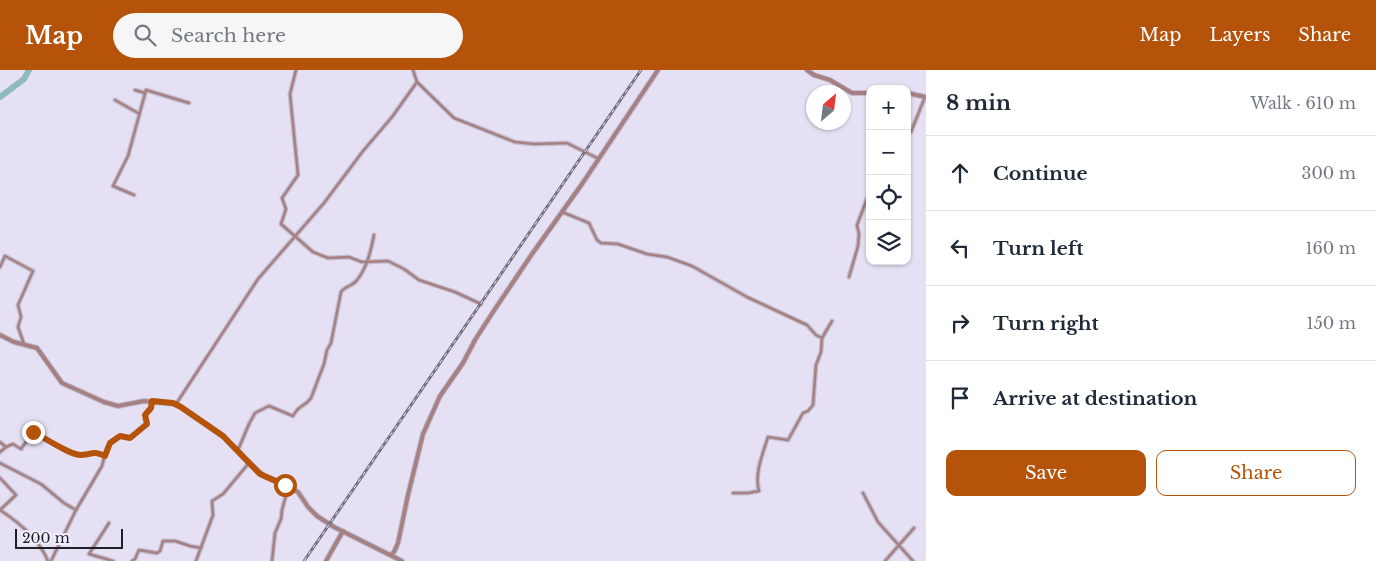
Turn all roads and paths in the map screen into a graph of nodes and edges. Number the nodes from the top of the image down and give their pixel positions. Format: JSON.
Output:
{"nodes":[{"id":1,"x":296,"y":70,"type":"edge"},
{"id":2,"x":414,"y":70,"type":"edge"},
{"id":3,"x":658,"y":70,"type":"edge"},
{"id":4,"x":807,"y":70,"type":"edge"},
{"id":5,"x":417,"y":82,"type":"junction"},
{"id":6,"x":135,"y":90,"type":"dead end"},
{"id":7,"x":145,"y":93,"type":"junction"},
{"id":8,"x":866,"y":93,"type":"edge"},
{"id":9,"x":911,"y":94,"type":"edge"},
{"id":10,"x":926,"y":97,"type":"edge"},
{"id":11,"x":115,"y":100,"type":"dead end"},
{"id":12,"x":189,"y":103,"type":"dead end"},
{"id":13,"x":139,"y":113,"type":"junction"},
{"id":14,"x":911,"y":132,"type":"edge"},
{"id":15,"x":599,"y":159,"type":"junction"},
{"id":16,"x":134,"y":195,"type":"dead end"},
{"id":17,"x":866,"y":203,"type":"edge"},
{"id":18,"x":562,"y":212,"type":"junction"},
{"id":19,"x":296,"y":235,"type":"junction"},
{"id":20,"x":374,"y":235,"type":"dead end"},
{"id":21,"x":367,"y":262,"type":"junction"},
{"id":22,"x":0,"y":267,"type":"edge"},
{"id":23,"x":849,"y":277,"type":"dead end"},
{"id":24,"x":481,"y":304,"type":"dead end"},
{"id":25,"x":832,"y":321,"type":"dead end"},
{"id":26,"x":0,"y":335,"type":"edge"},
{"id":27,"x":822,"y":338,"type":"junction"},
{"id":28,"x":24,"y":344,"type":"junction"},
{"id":29,"x":152,"y":401,"type":"junction"},
{"id":30,"x":176,"y":404,"type":"junction"},
{"id":31,"x":0,"y":442,"type":"edge"},
{"id":32,"x":6,"y":448,"type":"junction"},
{"id":33,"x":238,"y":450,"type":"junction"},
{"id":34,"x":0,"y":452,"type":"edge"},
{"id":35,"x":105,"y":456,"type":"junction"},
{"id":36,"x":0,"y":463,"type":"edge"},
{"id":37,"x":249,"y":464,"type":"junction"},
{"id":38,"x":0,"y":478,"type":"edge"},
{"id":39,"x":289,"y":486,"type":"junction"},
{"id":40,"x":733,"y":493,"type":"dead end"},
{"id":41,"x":863,"y":493,"type":"dead end"},
{"id":42,"x":0,"y":510,"type":"edge"},
{"id":43,"x":76,"y":510,"type":"junction"},
{"id":44,"x":109,"y":523,"type":"dead end"},
{"id":45,"x":914,"y":528,"type":"dead end"},
{"id":46,"x":343,"y":531,"type":"junction"},
{"id":47,"x":900,"y":546,"type":"junction"},
{"id":48,"x":202,"y":548,"type":"junction"},
{"id":49,"x":391,"y":555,"type":"junction"},
{"id":50,"x":49,"y":561,"type":"edge"},
{"id":51,"x":113,"y":561,"type":"edge"},
{"id":52,"x":132,"y":561,"type":"edge"},
{"id":53,"x":196,"y":561,"type":"edge"},
{"id":54,"x":272,"y":561,"type":"edge"},
{"id":55,"x":326,"y":561,"type":"edge"},
{"id":56,"x":402,"y":561,"type":"edge"},
{"id":57,"x":885,"y":561,"type":"edge"},
{"id":58,"x":913,"y":561,"type":"edge"}],
"edges":[{"from":1,"to":19,"type":"street"},
{"from":2,"to":5,"type":"street"},
{"from":3,"to":15,"type":"street"},
{"from":4,"to":8,"type":"street"},
{"from":5,"to":15,"type":"street"},
{"from":5,"to":19,"type":"street"},
{"from":6,"to":7,"type":"street"},
{"from":7,"to":12,"type":"street"},
{"from":7,"to":13,"type":"street"},
{"from":9,"to":10,"type":"street"},
{"from":10,"to":14,"type":"street"},
{"from":11,"to":13,"type":"street"},
{"from":13,"to":16,"type":"street"},
{"from":15,"to":18,"type":"street"},
{"from":17,"to":23,"type":"street"},
{"from":18,"to":27,"type":"street"},
{"from":18,"to":49,"type":"street"},
{"from":19,"to":21,"type":"street"},
{"from":19,"to":30,"type":"street"},
{"from":20,"to":21,"type":"street"},
{"from":21,"to":24,"type":"street"},
{"from":21,"to":33,"type":"street"},
{"from":22,"to":28,"type":"street"},
{"from":25,"to":27,"type":"street"},
{"from":26,"to":28,"type":"street"},
{"from":27,"to":40,"type":"street"},
{"from":28,"to":29,"type":"street"},
{"from":29,"to":30,"type":"street"},
{"from":29,"to":35,"type":"street"},
{"from":30,"to":33,"type":"street"},
{"from":31,"to":32,"type":"street"},
{"from":32,"to":34,"type":"street"},
{"from":32,"to":35,"type":"street"},
{"from":33,"to":37,"type":"street"},
{"from":35,"to":43,"type":"street"},
{"from":36,"to":43,"type":"street"},
{"from":37,"to":39,"type":"street"},
{"from":37,"to":48,"type":"street"},
{"from":38,"to":42,"type":"street"},
{"from":39,"to":46,"type":"street"},
{"from":39,"to":54,"type":"street"},
{"from":41,"to":47,"type":"street"},
{"from":42,"to":50,"type":"street"},
{"from":43,"to":50,"type":"street"},
{"from":44,"to":51,"type":"street"},
{"from":45,"to":47,"type":"street"},
{"from":46,"to":49,"type":"street"},
{"from":46,"to":55,"type":"street"},
{"from":47,"to":57,"type":"street"},
{"from":47,"to":58,"type":"street"},
{"from":48,"to":52,"type":"street"},
{"from":48,"to":53,"type":"street"},
{"from":49,"to":56,"type":"street"}]}
